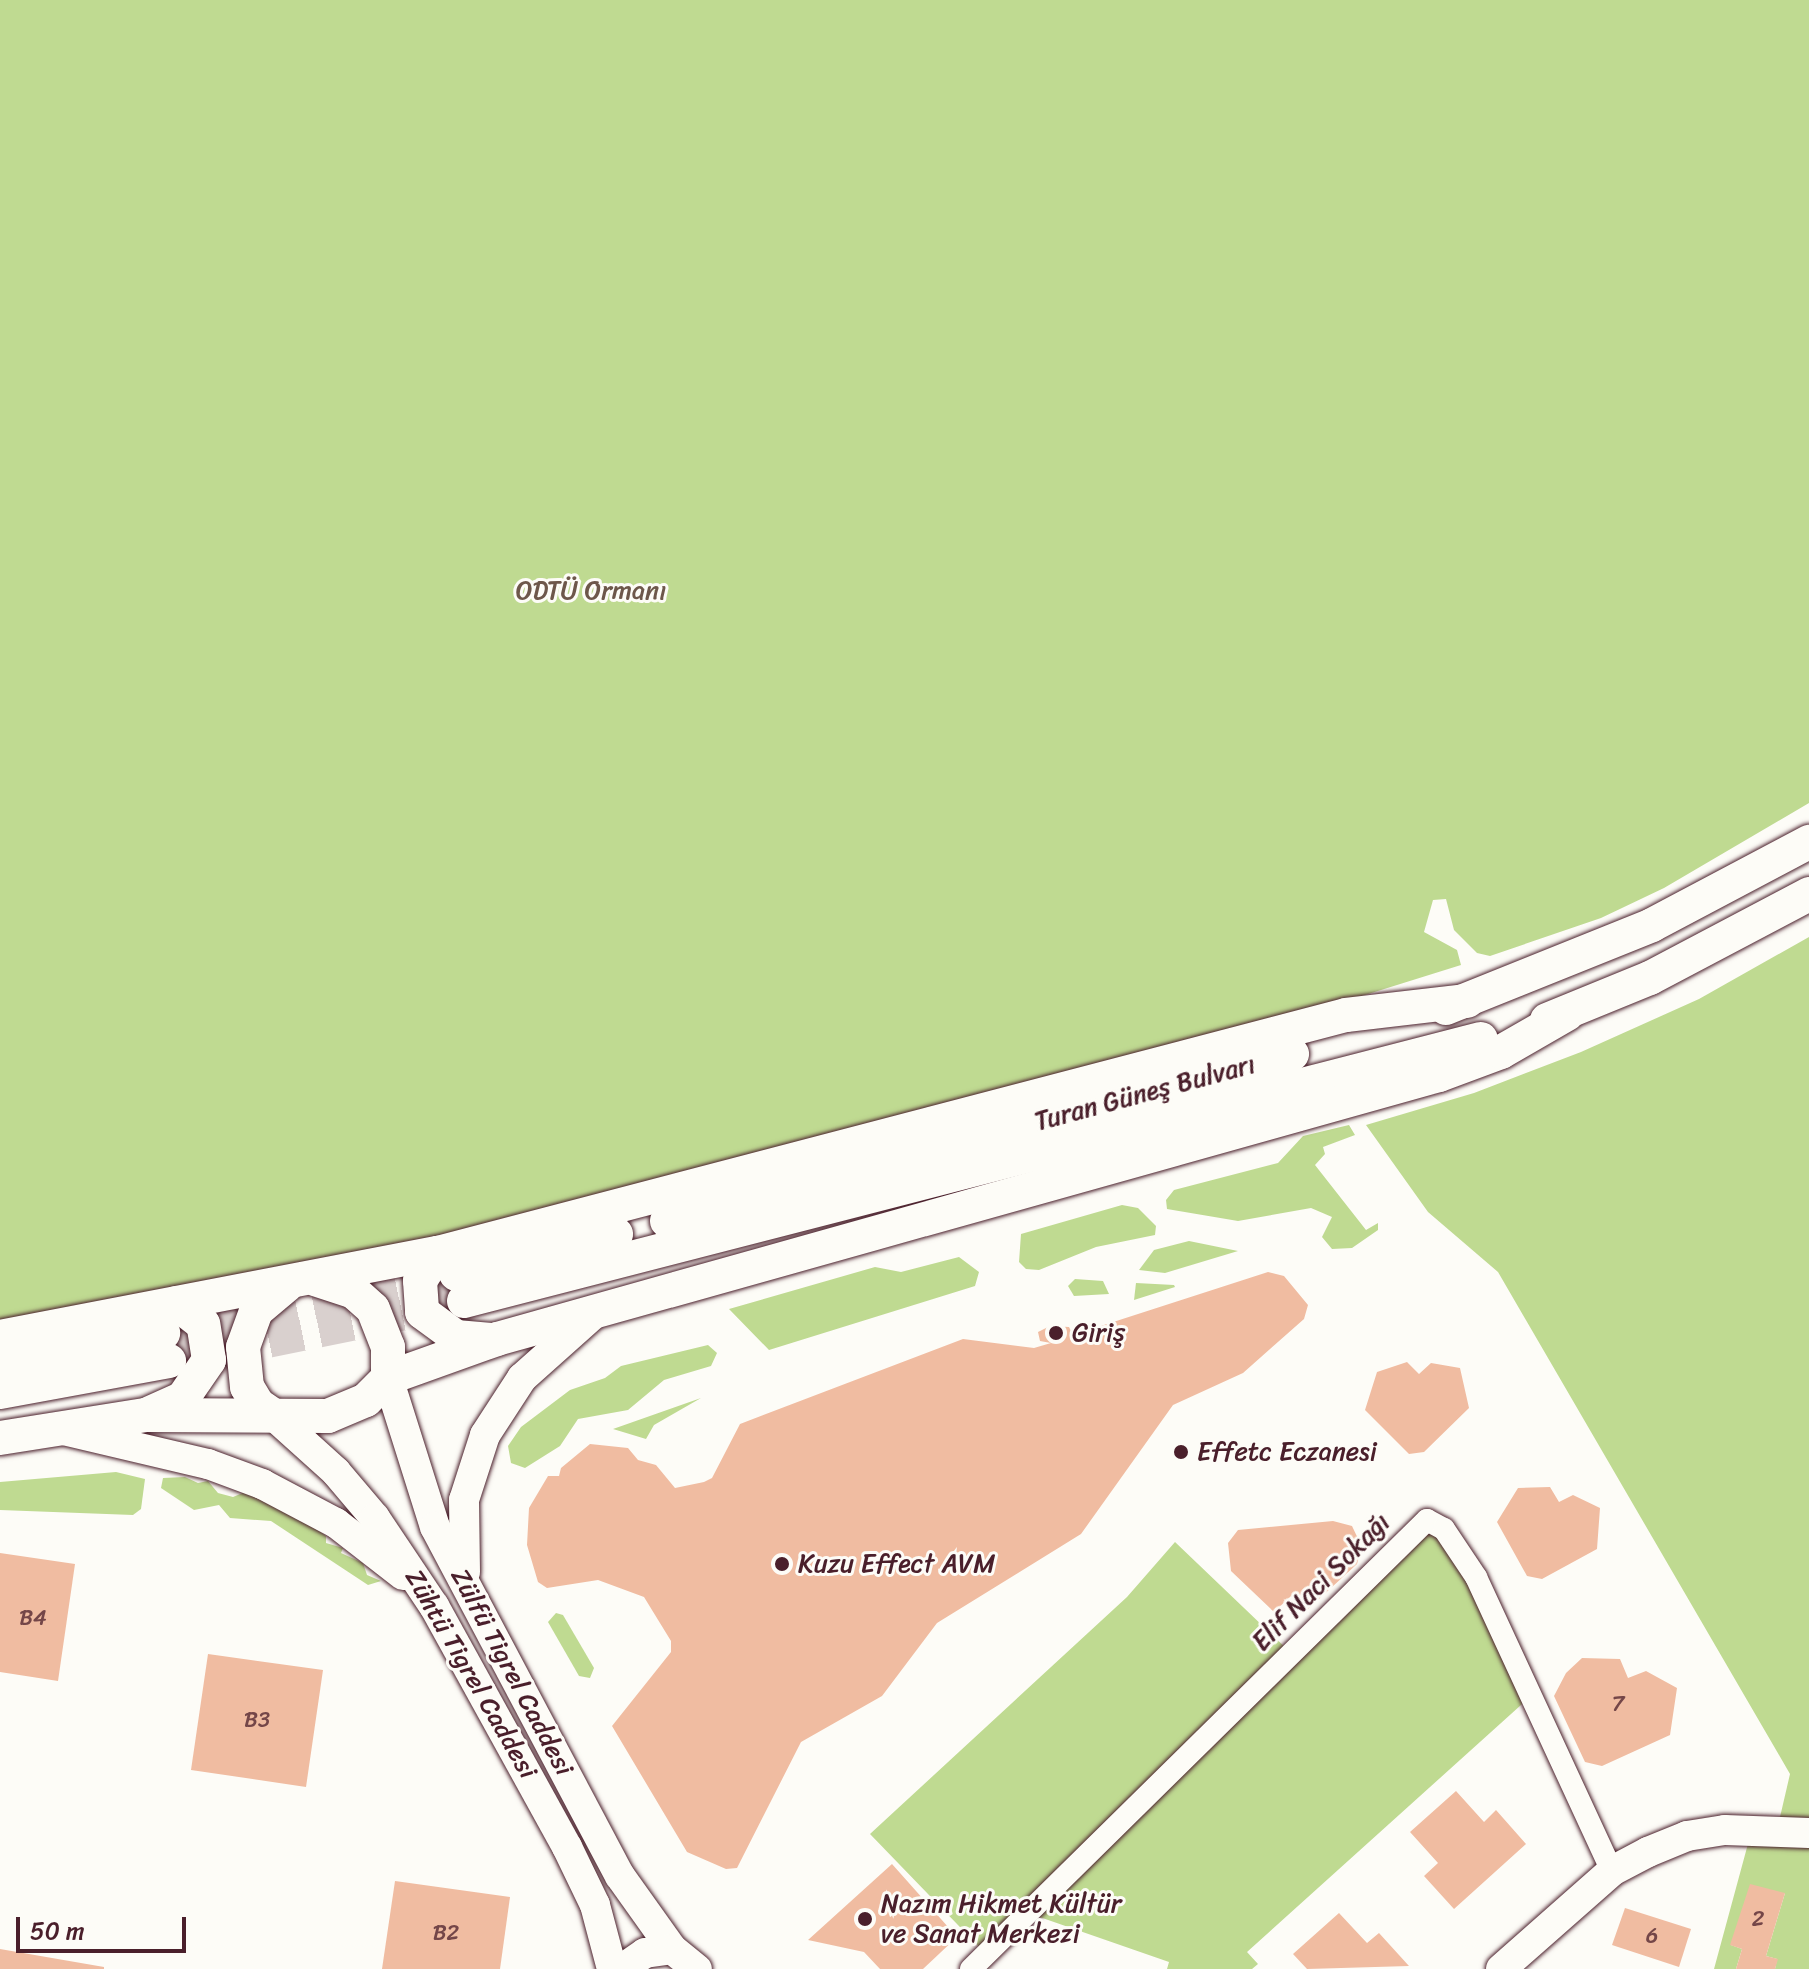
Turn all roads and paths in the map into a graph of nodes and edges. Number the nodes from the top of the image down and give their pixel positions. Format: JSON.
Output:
{"nodes":[{"id":1,"x":1809,"y":842,"type":"edge"},
{"id":2,"x":1809,"y":894,"type":"edge"},
{"id":3,"x":1567,"y":1014,"type":"junction"},
{"id":4,"x":453,"y":1276,"type":"junction"},
{"id":5,"x":301,"y":1282,"type":"junction"},
{"id":6,"x":602,"y":1307,"type":"junction"},
{"id":7,"x":169,"y":1332,"type":"junction"},
{"id":8,"x":0,"y":1337,"type":"edge"},
{"id":9,"x":497,"y":1339,"type":"junction"},
{"id":10,"x":0,"y":1363,"type":"edge"},
{"id":11,"x":388,"y":1378,"type":"junction"},
{"id":12,"x":0,"y":1392,"type":"edge"},
{"id":13,"x":146,"y":1415,"type":"junction"},
{"id":14,"x":273,"y":1415,"type":"junction"},
{"id":15,"x":57,"y":1429,"type":"junction"},
{"id":16,"x":0,"y":1438,"type":"edge"},
{"id":17,"x":466,"y":1586,"type":"junction"},
{"id":18,"x":433,"y":1603,"type":"junction"},
{"id":19,"x":1809,"y":1833,"type":"edge"},
{"id":20,"x":1612,"y":1871,"type":"junction"},
{"id":21,"x":672,"y":1949,"type":"junction"},
{"id":22,"x":612,"y":1969,"type":"edge"},
{"id":23,"x":622,"y":1969,"type":"edge"},
{"id":24,"x":697,"y":1969,"type":"edge"},
{"id":25,"x":971,"y":1969,"type":"edge"},
{"id":26,"x":1501,"y":1969,"type":"edge"}],
"edges":[{"from":1,"to":4,"type":"main road"},
{"from":2,"to":3,"type":"main road","name":"Turan Güneş Bulvarı"},
{"from":3,"to":4,"type":"main road","name":"Turan Güneş Bulvarı"},
{"from":3,"to":6,"type":"main road"},
{"from":4,"to":5,"type":"main road"},
{"from":4,"to":9,"type":"main road"},
{"from":5,"to":7,"type":"main road"},
{"from":5,"to":11,"type":"main road"},
{"from":5,"to":14,"type":"main road"},
{"from":6,"to":9,"type":"main road"},
{"from":6,"to":17,"type":"main road"},
{"from":7,"to":8,"type":"main road"},
{"from":7,"to":10,"type":"main road"},
{"from":7,"to":12,"type":"main road"},
{"from":7,"to":13,"type":"main road"},
{"from":9,"to":11,"type":"main road"},
{"from":11,"to":14,"type":"main road"},
{"from":11,"to":17,"type":"main road","name":"Zülfü Tigrel Caddesi"},
{"from":13,"to":14,"type":"main road"},
{"from":13,"to":15,"type":"main road"},
{"from":14,"to":18,"type":"main road","name":"Zühtü Tigrel Caddesi"},
{"from":15,"to":16,"type":"main road"},
{"from":15,"to":18,"type":"main road"},
{"from":17,"to":21,"type":"main road","name":"Zülfü Tigrel Caddesi"},
{"from":18,"to":22,"type":"main road","name":"Zühtü Tigrel Caddesi"},
{"from":19,"to":20,"type":"main road"},
{"from":20,"to":25,"type":"street","name":"Elif Naci Sokağı"},
{"from":20,"to":26,"type":"main road"},
{"from":21,"to":23,"type":"main road"},
{"from":21,"to":24,"type":"main road","name":"Zülfü Tigrel Caddesi"}]}
